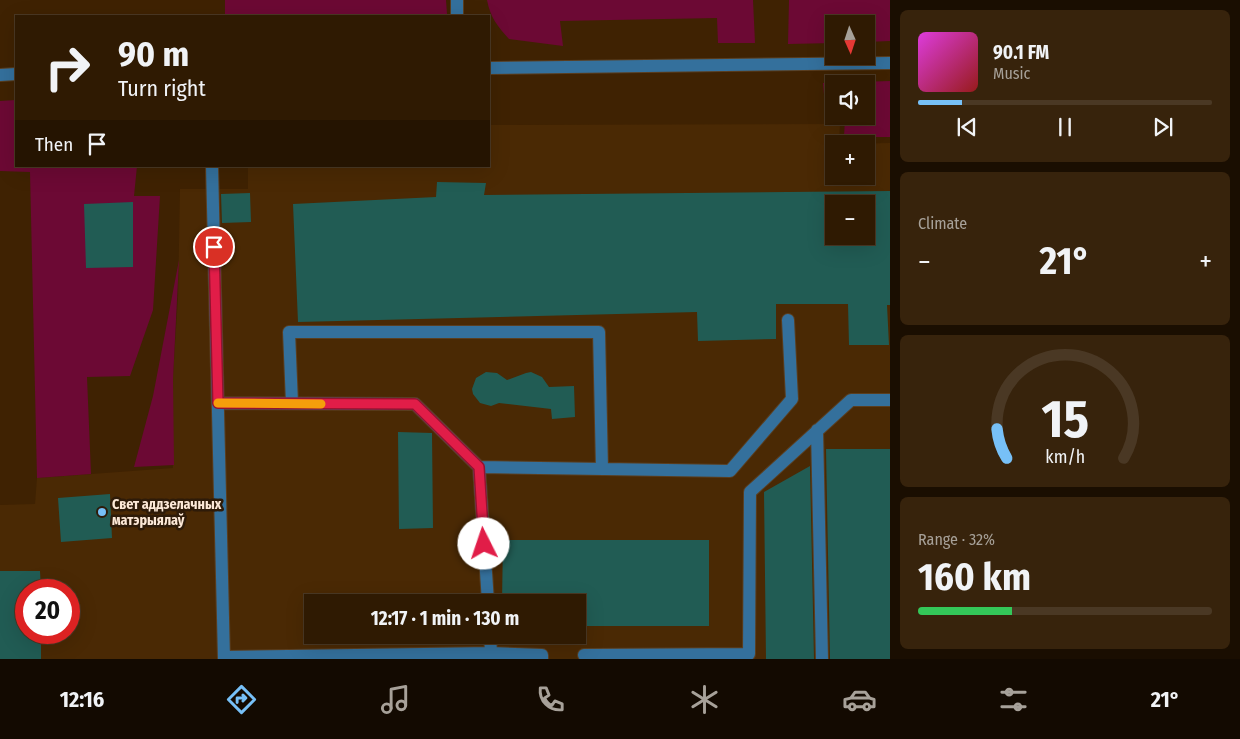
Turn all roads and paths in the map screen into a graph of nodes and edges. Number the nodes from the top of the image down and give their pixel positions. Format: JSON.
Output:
{"nodes":[{"id":1,"x":457,"y":0,"type":"edge"},
{"id":2,"x":457,"y":15,"type":"edge"},
{"id":3,"x":890,"y":63,"type":"edge"},
{"id":4,"x":490,"y":68,"type":"edge"},
{"id":5,"x":15,"y":74,"type":"edge"},
{"id":6,"x":0,"y":75,"type":"edge"},
{"id":7,"x":212,"y":167,"type":"edge"},
{"id":8,"x":788,"y":320,"type":"dead end"},
{"id":9,"x":890,"y":400,"type":"edge"},
{"id":10,"x":218,"y":403,"type":"junction"},
{"id":11,"x":292,"y":403,"type":"junction"},
{"id":12,"x":817,"y":430,"type":"junction"},
{"id":13,"x":479,"y":467,"type":"junction"},
{"id":14,"x":602,"y":469,"type":"junction"},
{"id":15,"x":487,"y":594,"type":"edge"},
{"id":16,"x":490,"y":644,"type":"edge"},
{"id":17,"x":491,"y":653,"type":"junction"},
{"id":18,"x":584,"y":655,"type":"dead end"},
{"id":19,"x":334,"y":657,"type":"edge"},
{"id":20,"x":224,"y":658,"type":"edge"},
{"id":21,"x":542,"y":659,"type":"edge"},
{"id":22,"x":822,"y":659,"type":"edge"}],
"edges":[{"from":1,"to":2,"type":"lane"},
{"from":3,"to":4,"type":"lane"},
{"from":5,"to":6,"type":"lane"},
{"from":7,"to":10,"type":"lane"},
{"from":8,"to":14,"type":"lane"},
{"from":9,"to":12,"type":"lane"},
{"from":10,"to":11,"type":"lane"},
{"from":10,"to":20,"type":"lane"},
{"from":11,"to":13,"type":"lane"},
{"from":11,"to":14,"type":"lane"},
{"from":12,"to":18,"type":"lane"},
{"from":12,"to":22,"type":"lane"},
{"from":13,"to":14,"type":"lane"},
{"from":13,"to":15,"type":"lane"},
{"from":16,"to":17,"type":"lane"},
{"from":17,"to":19,"type":"lane"},
{"from":17,"to":21,"type":"lane"},
{"from":19,"to":20,"type":"lane"}]}
